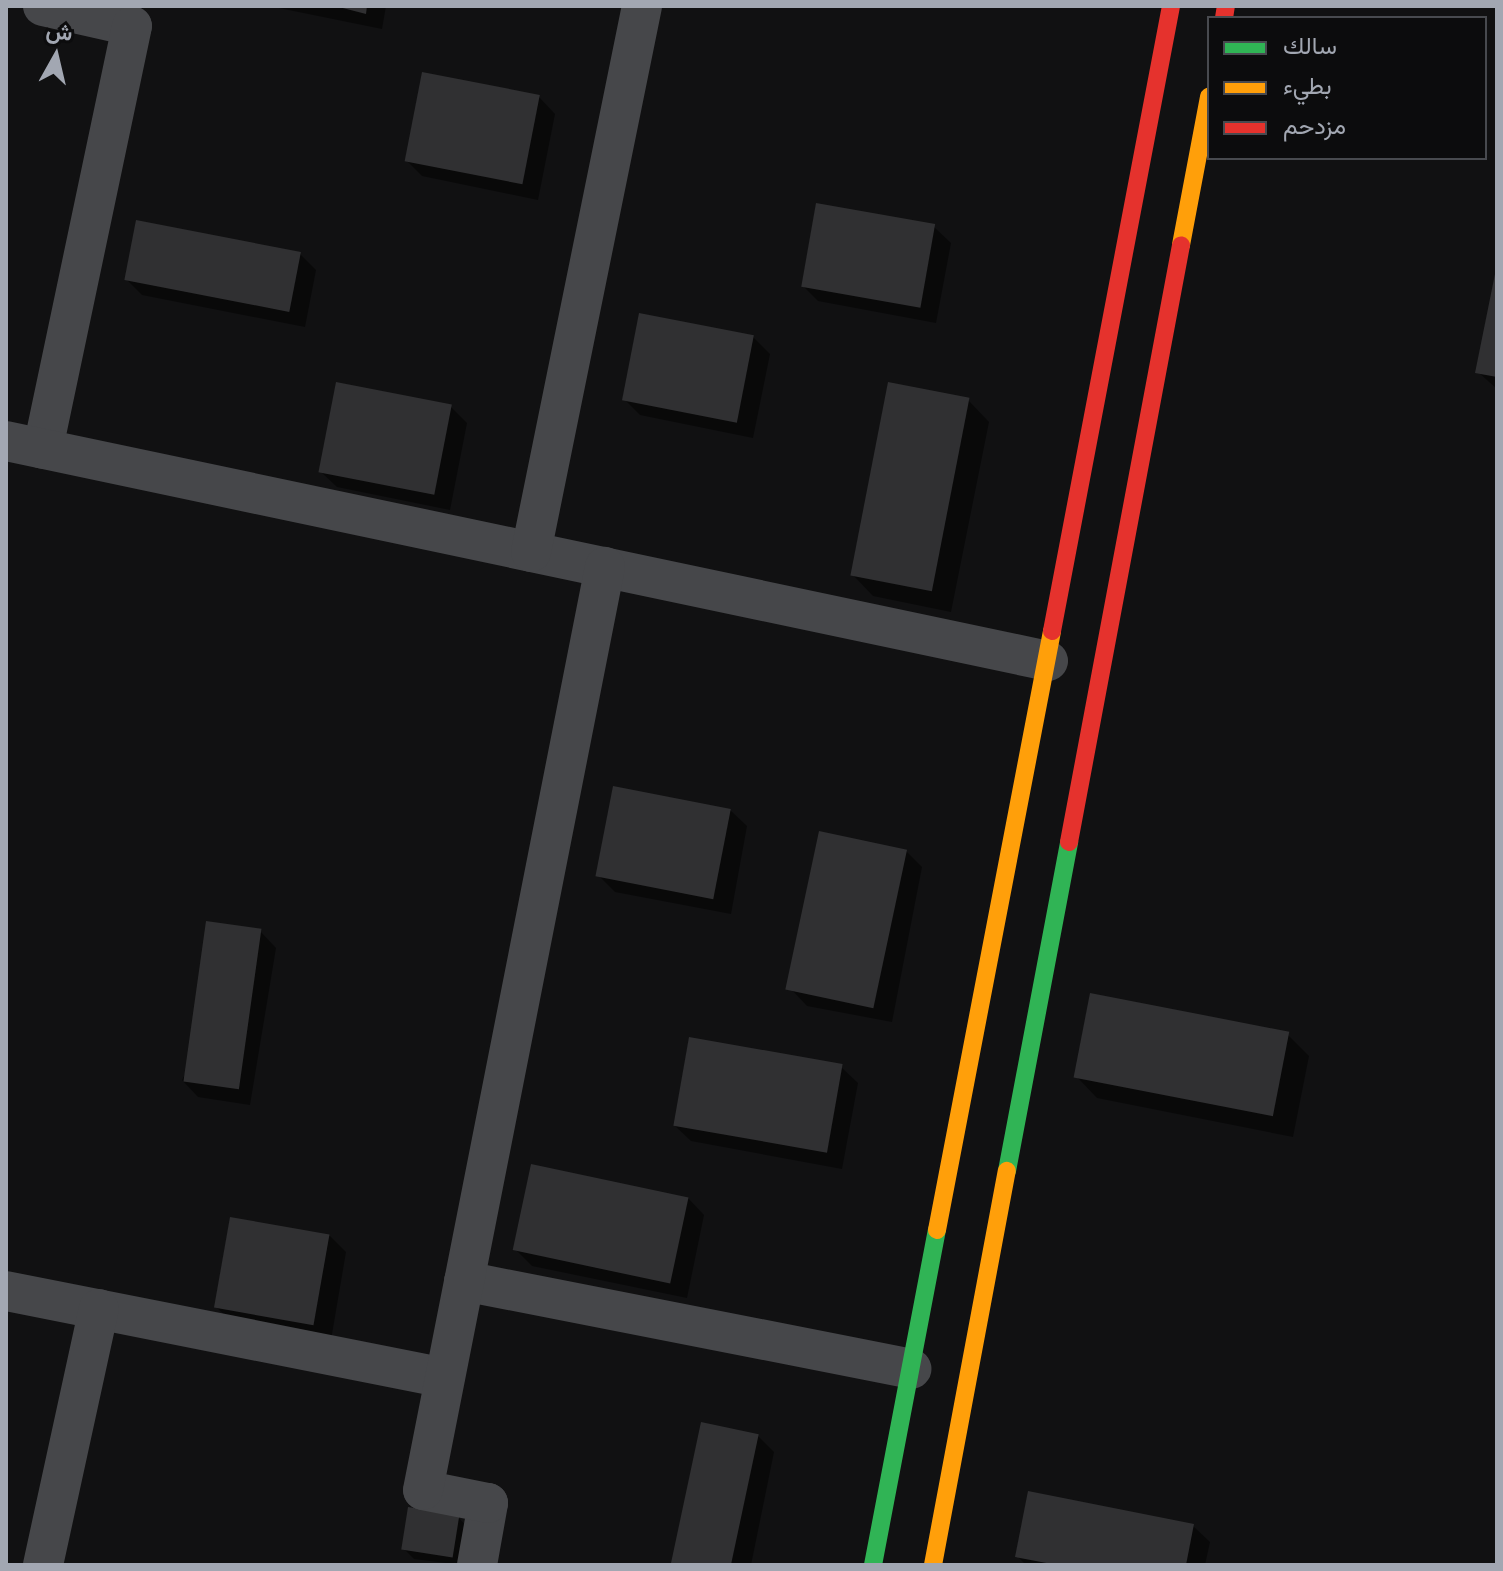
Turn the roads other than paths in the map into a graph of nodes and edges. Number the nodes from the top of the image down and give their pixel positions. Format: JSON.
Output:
{"nodes":[{"id":1,"x":43,"y":6,"type":"edge"},
{"id":2,"x":642,"y":6,"type":"edge"},
{"id":3,"x":1171,"y":6,"type":"edge"},
{"id":4,"x":1207,"y":108,"type":"edge"},
{"id":5,"x":25,"y":445,"type":"edge"},
{"id":6,"x":531,"y":552,"type":"junction"},
{"id":7,"x":605,"y":567,"type":"junction"},
{"id":8,"x":1048,"y":661,"type":"junction"},
{"id":9,"x":464,"y":1281,"type":"junction"},
{"id":10,"x":6,"y":1291,"type":"edge"},
{"id":11,"x":99,"y":1309,"type":"junction"},
{"id":12,"x":911,"y":1369,"type":"junction"},
{"id":13,"x":444,"y":1378,"type":"junction"},
{"id":14,"x":43,"y":1565,"type":"edge"},
{"id":15,"x":477,"y":1565,"type":"edge"},
{"id":16,"x":873,"y":1565,"type":"edge"},
{"id":17,"x":933,"y":1565,"type":"edge"}],
"edges":[{"from":1,"to":5,"type":"street"},
{"from":2,"to":6,"type":"street"},
{"from":3,"to":8,"type":"main road"},
{"from":4,"to":17,"type":"main road"},
{"from":5,"to":6,"type":"street"},
{"from":6,"to":7,"type":"street"},
{"from":7,"to":8,"type":"street"},
{"from":7,"to":9,"type":"street"},
{"from":8,"to":12,"type":"main road"},
{"from":9,"to":12,"type":"street"},
{"from":9,"to":13,"type":"street"},
{"from":10,"to":11,"type":"street"},
{"from":11,"to":13,"type":"street"},
{"from":11,"to":14,"type":"street"},
{"from":12,"to":16,"type":"main road"},
{"from":13,"to":15,"type":"street"}]}
